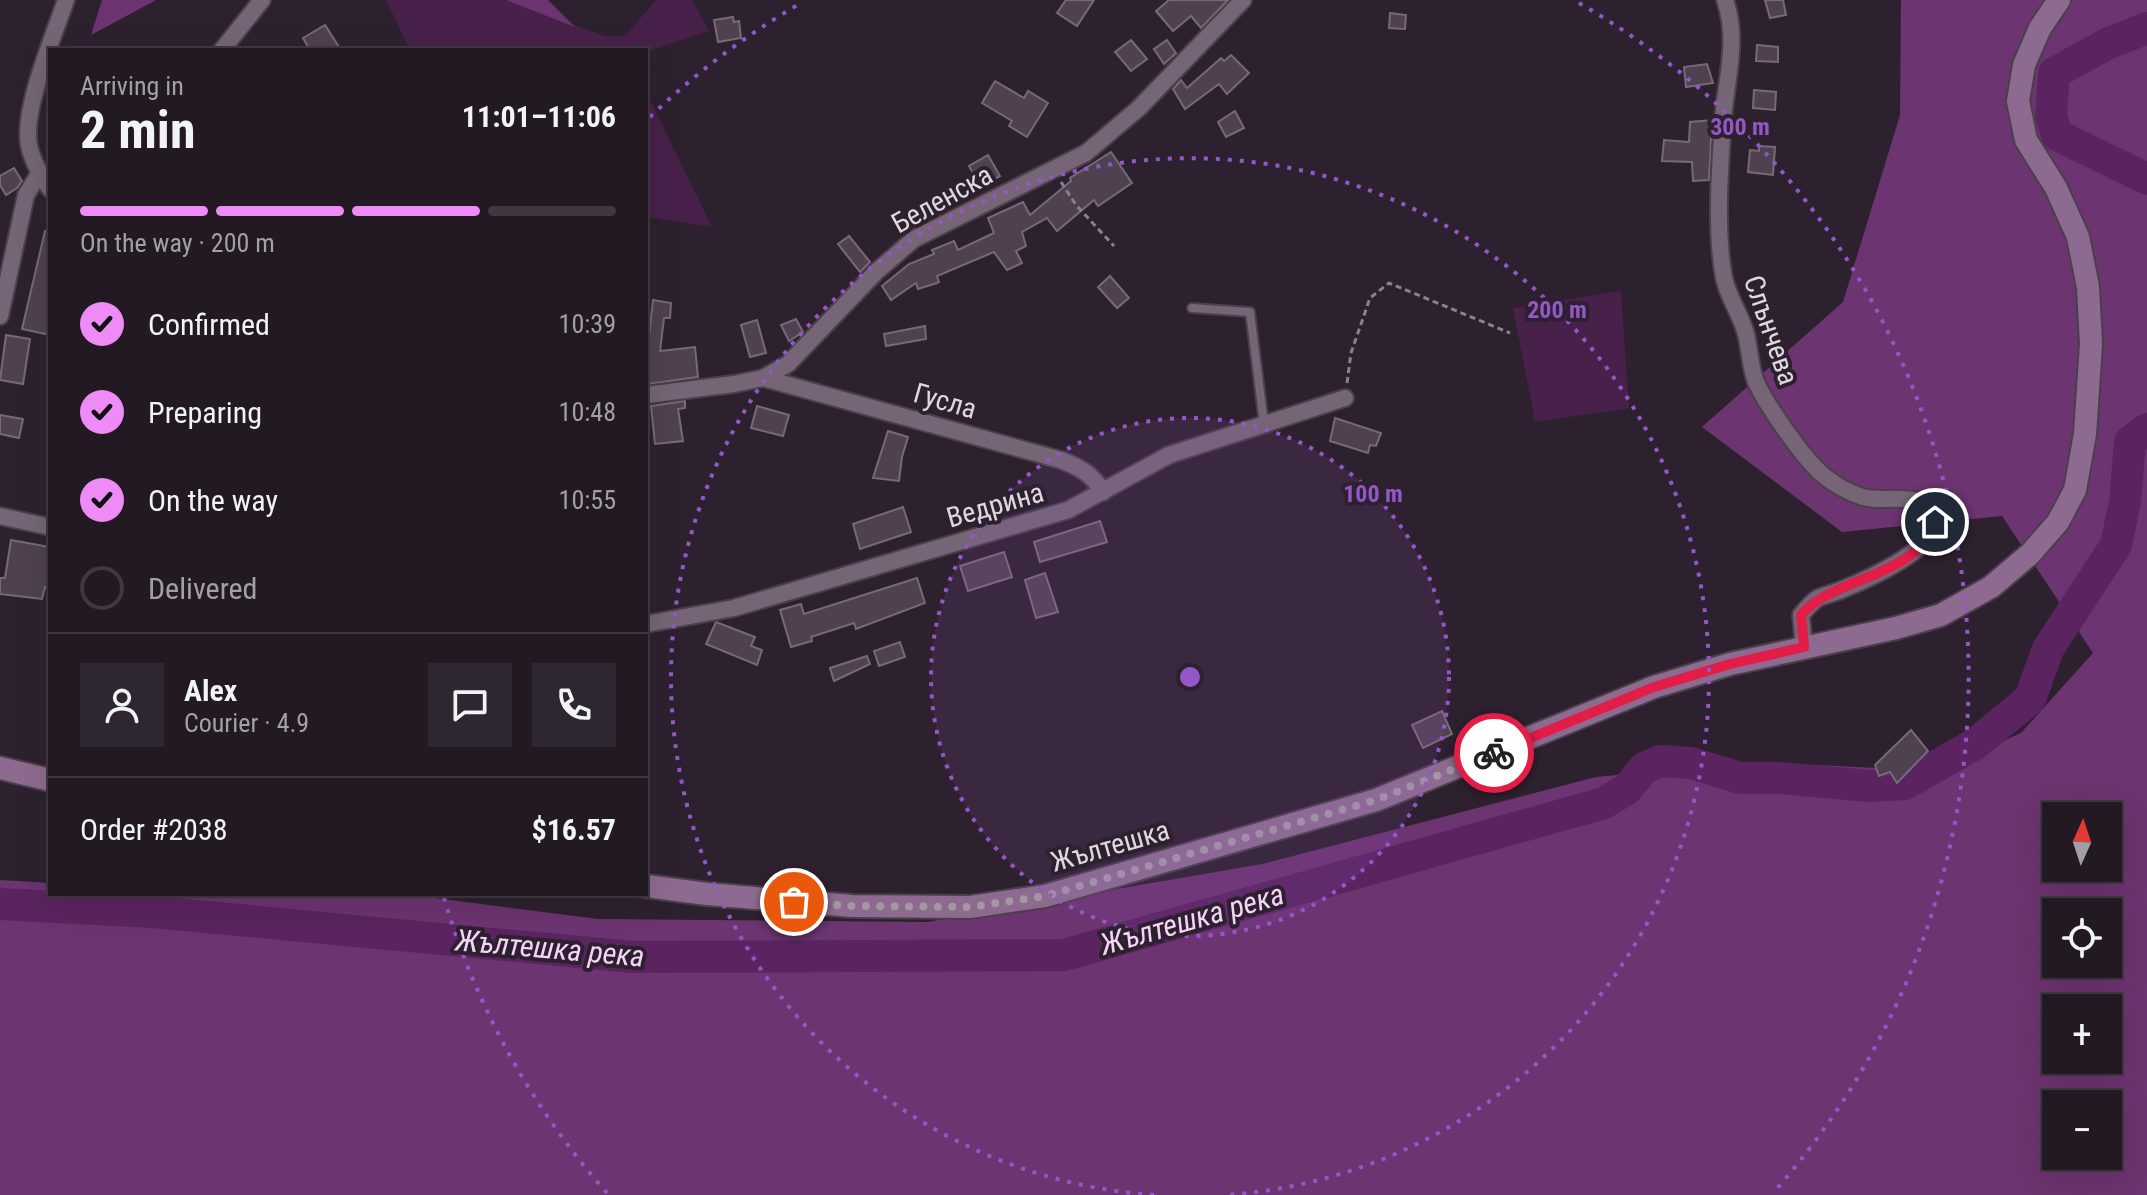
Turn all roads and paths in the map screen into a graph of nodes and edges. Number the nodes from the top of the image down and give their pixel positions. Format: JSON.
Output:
{"nodes":[{"id":1,"x":66,"y":0,"type":"edge"},
{"id":2,"x":262,"y":0,"type":"edge"},
{"id":3,"x":1243,"y":0,"type":"edge"},
{"id":4,"x":1725,"y":0,"type":"edge"},
{"id":5,"x":2059,"y":0,"type":"edge"},
{"id":6,"x":50,"y":48,"type":"edge"},
{"id":7,"x":224,"y":48,"type":"edge"},
{"id":8,"x":48,"y":53,"type":"edge"},
{"id":9,"x":1052,"y":169,"type":"junction"},
{"id":10,"x":39,"y":174,"type":"junction"},
{"id":11,"x":48,"y":186,"type":"edge"},
{"id":12,"x":1114,"y":246,"type":"dead end"},
{"id":13,"x":1192,"y":308,"type":"dead end"},
{"id":14,"x":0,"y":316,"type":"edge"},
{"id":15,"x":1510,"y":333,"type":"dead end"},
{"id":16,"x":763,"y":378,"type":"junction"},
{"id":17,"x":648,"y":395,"type":"edge"},
{"id":18,"x":1345,"y":398,"type":"joint"},
{"id":19,"x":1264,"y":424,"type":"junction"},
{"id":20,"x":1103,"y":492,"type":"junction"},
{"id":21,"x":0,"y":516,"type":"edge"},
{"id":22,"x":48,"y":527,"type":"edge"},
{"id":23,"x":648,"y":624,"type":"edge"},
{"id":24,"x":1804,"y":647,"type":"junction"},
{"id":25,"x":0,"y":768,"type":"edge"},
{"id":26,"x":48,"y":780,"type":"edge"},
{"id":27,"x":648,"y":886,"type":"edge"}],
"edges":[{"from":1,"to":6,"type":"street"},
{"from":2,"to":7,"type":"street"},
{"from":3,"to":9,"type":"street","name":"Беленска"},
{"from":4,"to":24,"type":"street","name":"Слънчева"},
{"from":5,"to":24,"type":"main road","name":"Жълтешка"},
{"from":8,"to":10,"type":"street"},
{"from":9,"to":12,"type":"path"},
{"from":9,"to":16,"type":"street","name":"Беленска"},
{"from":10,"to":11,"type":"street"},
{"from":10,"to":14,"type":"street"},
{"from":13,"to":19,"type":"lane"},
{"from":15,"to":18,"type":"path"},
{"from":16,"to":17,"type":"street","name":"Беленска"},
{"from":16,"to":20,"type":"street","name":"Гусла"},
{"from":18,"to":19,"type":"street","name":"Ведрина"},
{"from":19,"to":20,"type":"street","name":"Ведрина"},
{"from":20,"to":23,"type":"street","name":"Ведрина"},
{"from":21,"to":22,"type":"street"},
{"from":24,"to":27,"type":"main road","name":"Жълтешка"},
{"from":25,"to":26,"type":"main road"}]}
